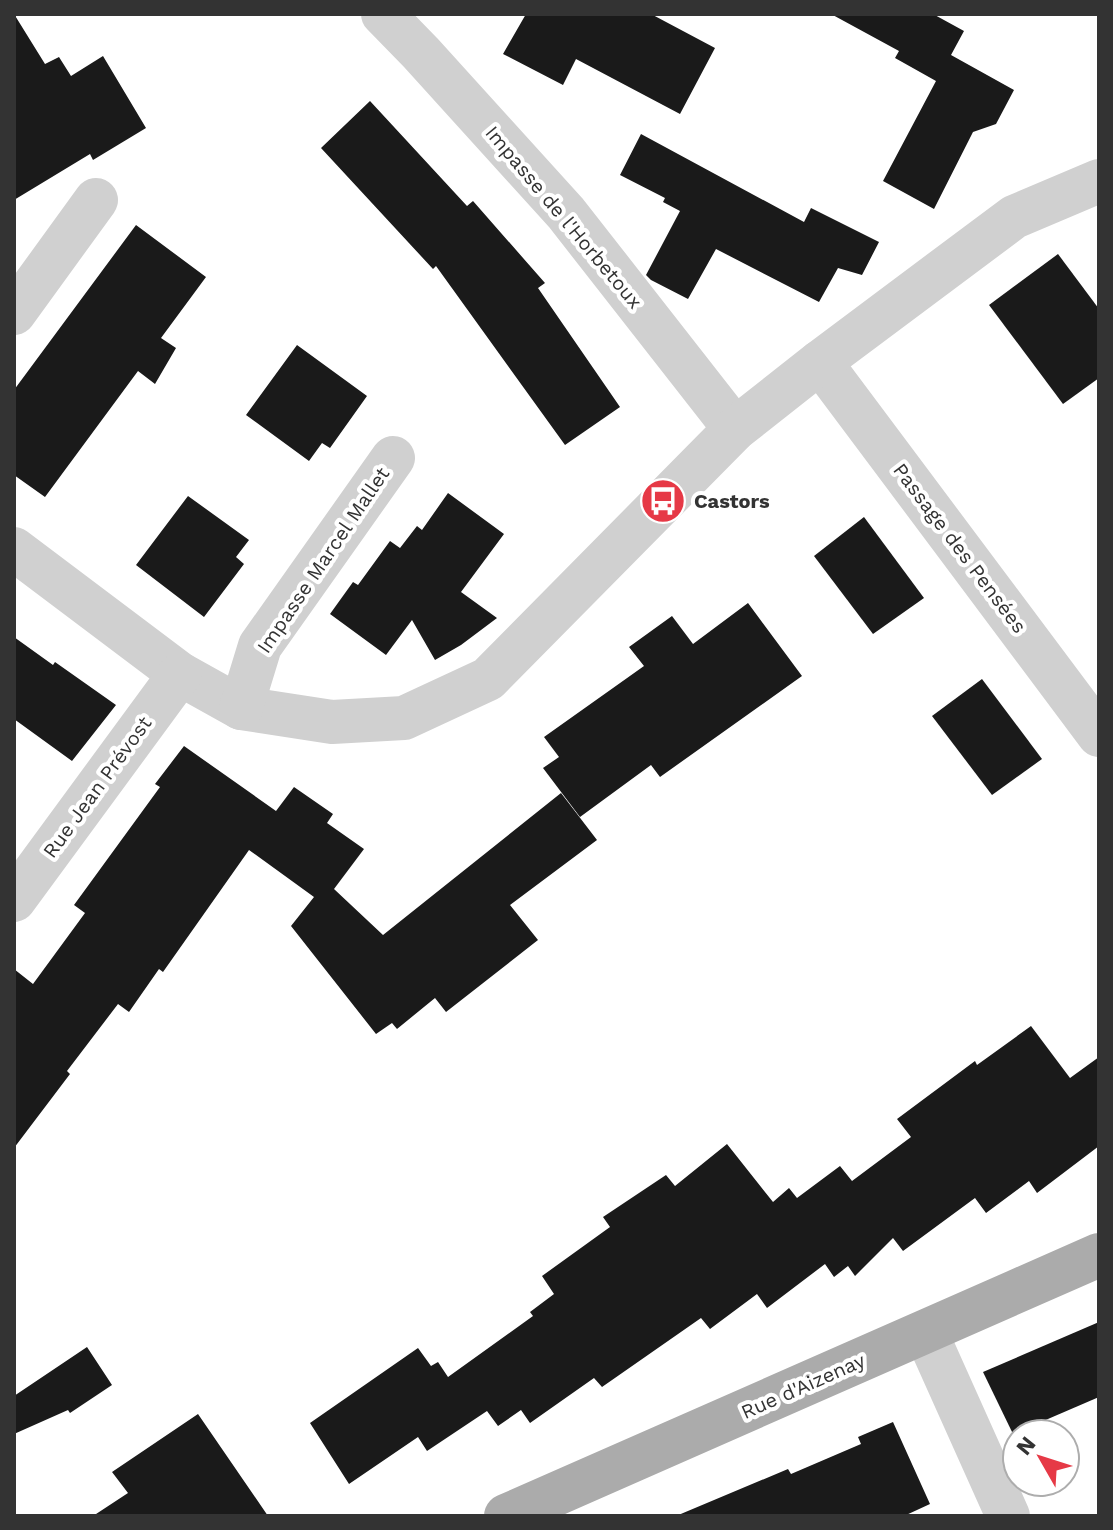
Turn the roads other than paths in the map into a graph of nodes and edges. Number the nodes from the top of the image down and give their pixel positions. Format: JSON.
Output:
{"nodes":[{"id":1,"x":383,"y":14,"type":"edge"},
{"id":2,"x":1099,"y":181,"type":"edge"},
{"id":3,"x":96,"y":200,"type":"dead end"},
{"id":4,"x":14,"y":313,"type":"edge"},
{"id":5,"x":820,"y":362,"type":"junction"},
{"id":6,"x":735,"y":429,"type":"junction"},
{"id":7,"x":393,"y":458,"type":"dead end"},
{"id":8,"x":14,"y":549,"type":"edge"},
{"id":9,"x":180,"y":674,"type":"junction"},
{"id":10,"x":241,"y":708,"type":"junction"},
{"id":11,"x":1099,"y":735,"type":"edge"},
{"id":12,"x":14,"y":900,"type":"edge"},
{"id":13,"x":1099,"y":1255,"type":"edge"},
{"id":14,"x":926,"y":1333,"type":"junction"},
{"id":15,"x":506,"y":1516,"type":"edge"},
{"id":16,"x":1008,"y":1516,"type":"edge"}],
"edges":[{"from":1,"to":6,"type":"street","name":"Impasse de l'Horbetoux"},
{"from":2,"to":5,"type":"street"},
{"from":3,"to":4,"type":"street"},
{"from":5,"to":6,"type":"street"},
{"from":5,"to":11,"type":"street","name":"Passage des Pensées"},
{"from":6,"to":10,"type":"street"},
{"from":7,"to":10,"type":"street","name":"Impasse Marcel Mallet"},
{"from":8,"to":9,"type":"street"},
{"from":9,"to":10,"type":"street"},
{"from":9,"to":12,"type":"street","name":"Rue Jean Prévost"},
{"from":13,"to":14,"type":"main road","name":"Rue d'Aizenay"},
{"from":14,"to":15,"type":"main road","name":"Rue d'Aizenay"},
{"from":14,"to":16,"type":"street"}]}
